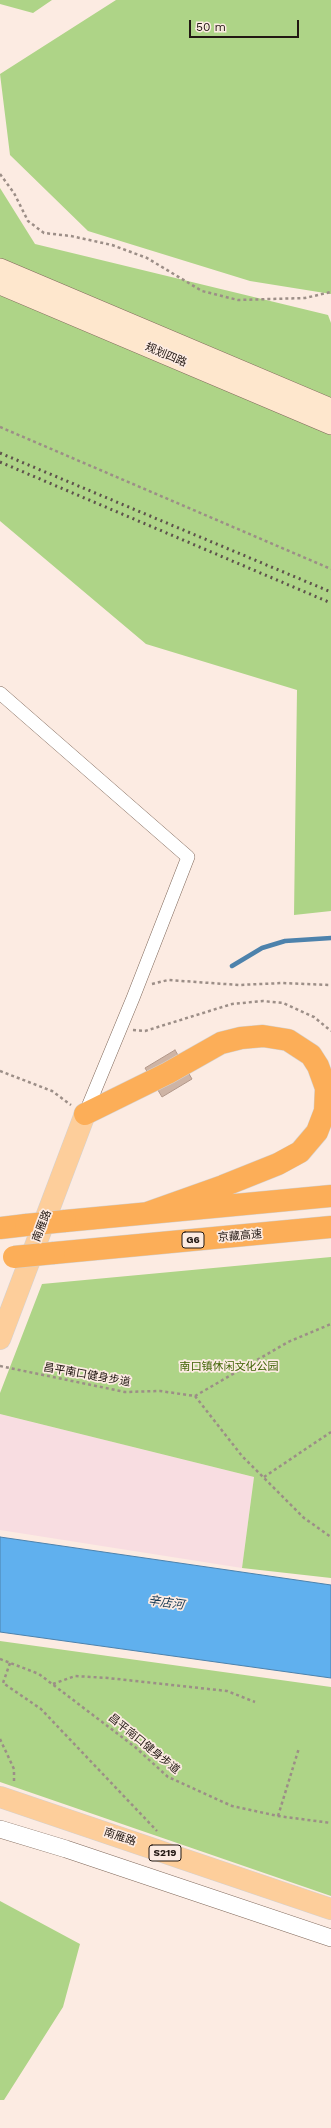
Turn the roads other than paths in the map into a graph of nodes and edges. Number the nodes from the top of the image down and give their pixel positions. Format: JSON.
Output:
{"nodes":[{"id":1,"x":0,"y":268,"type":"edge"},
{"id":2,"x":0,"y":285,"type":"edge"},
{"id":3,"x":331,"y":408,"type":"edge"},
{"id":4,"x":331,"y":425,"type":"edge"},
{"id":5,"x":0,"y":693,"type":"edge"},
{"id":6,"x":85,"y":1114,"type":"junction"},
{"id":7,"x":331,"y":1196,"type":"edge"},
{"id":8,"x":147,"y":1213,"type":"junction"},
{"id":9,"x":331,"y":1227,"type":"edge"},
{"id":10,"x":0,"y":1228,"type":"edge"},
{"id":11,"x":7,"y":1258,"type":"edge"},
{"id":12,"x":0,"y":1339,"type":"edge"},
{"id":13,"x":7,"y":1799,"type":"edge"},
{"id":14,"x":0,"y":1829,"type":"edge"},
{"id":15,"x":331,"y":1909,"type":"edge"},
{"id":16,"x":331,"y":1938,"type":"edge"}],
"edges":[{"from":1,"to":3,"type":"main road","name":"规划四路"},
{"from":2,"to":4,"type":"main road","name":"规划四路"},
{"from":5,"to":6,"type":"street"},
{"from":6,"to":8,"type":"highway"},
{"from":6,"to":12,"type":"main road","name":"南雁路"},
{"from":7,"to":8,"type":"highway"},
{"from":8,"to":10,"type":"highway","bridge":true},
{"from":9,"to":11,"type":"highway","name":"京藏高速","number":"G6","bridge":true},
{"from":13,"to":15,"type":"main road","name":"南雁路","number":"S219"},
{"from":14,"to":16,"type":"street"}]}
